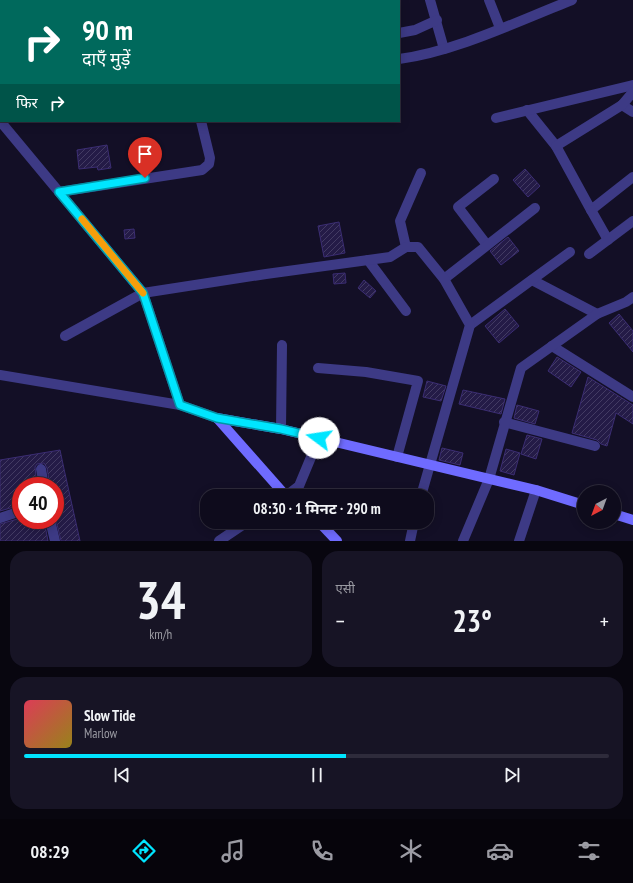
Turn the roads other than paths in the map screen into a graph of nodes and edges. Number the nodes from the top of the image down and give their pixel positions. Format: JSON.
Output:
{"nodes":[{"id":1,"x":430,"y":0,"type":"edge"},
{"id":2,"x":489,"y":0,"type":"edge"},
{"id":3,"x":572,"y":0,"type":"edge"},
{"id":4,"x":553,"y":3,"type":"edge"},
{"id":5,"x":437,"y":20,"type":"junction"},
{"id":6,"x":500,"y":28,"type":"junction"},
{"id":7,"x":400,"y":33,"type":"edge"},
{"id":8,"x":444,"y":49,"type":"junction"},
{"id":9,"x":400,"y":59,"type":"edge"},
{"id":10,"x":633,"y":85,"type":"edge"},
{"id":11,"x":633,"y":92,"type":"edge"},
{"id":12,"x":622,"y":105,"type":"junction"},
{"id":13,"x":527,"y":110,"type":"junction"},
{"id":14,"x":633,"y":112,"type":"edge"},
{"id":15,"x":496,"y":118,"type":"dead end"},
{"id":16,"x":1,"y":122,"type":"edge"},
{"id":17,"x":201,"y":122,"type":"edge"},
{"id":18,"x":556,"y":146,"type":"junction"},
{"id":19,"x":421,"y":173,"type":"dead end"},
{"id":20,"x":633,"y":177,"type":"edge"},
{"id":21,"x":494,"y":179,"type":"dead end"},
{"id":22,"x":59,"y":192,"type":"junction"},
{"id":23,"x":535,"y":208,"type":"dead end"},
{"id":24,"x":591,"y":210,"type":"junction"},
{"id":25,"x":633,"y":221,"type":"edge"},
{"id":26,"x":608,"y":240,"type":"junction"},
{"id":27,"x":487,"y":245,"type":"junction"},
{"id":28,"x":406,"y":247,"type":"junction"},
{"id":29,"x":570,"y":252,"type":"dead end"},
{"id":30,"x":589,"y":254,"type":"dead end"},
{"id":31,"x":368,"y":260,"type":"junction"},
{"id":32,"x":444,"y":279,"type":"junction"},
{"id":33,"x":532,"y":280,"type":"junction"},
{"id":34,"x":143,"y":293,"type":"junction"},
{"id":35,"x":633,"y":297,"type":"edge"},
{"id":36,"x":406,"y":311,"type":"dead end"},
{"id":37,"x":597,"y":314,"type":"junction"},
{"id":38,"x":470,"y":325,"type":"junction"},
{"id":39,"x":65,"y":336,"type":"dead end"},
{"id":40,"x":282,"y":345,"type":"dead end"},
{"id":41,"x":552,"y":346,"type":"junction"},
{"id":42,"x":318,"y":368,"type":"dead end"},
{"id":43,"x":0,"y":375,"type":"edge"},
{"id":44,"x":633,"y":398,"type":"edge"},
{"id":45,"x":180,"y":405,"type":"junction"},
{"id":46,"x":217,"y":418,"type":"junction"},
{"id":47,"x":504,"y":422,"type":"junction"},
{"id":48,"x":281,"y":429,"type":"junction"},
{"id":49,"x":319,"y":438,"type":"junction"},
{"id":50,"x":595,"y":446,"type":"dead end"},
{"id":51,"x":397,"y":457,"type":"junction"},
{"id":52,"x":429,"y":465,"type":"junction"},
{"id":53,"x":41,"y":469,"type":"dead end"},
{"id":54,"x":42,"y":477,"type":"edge"},
{"id":55,"x":489,"y":479,"type":"junction"},
{"id":56,"x":280,"y":489,"type":"edge"},
{"id":57,"x":295,"y":489,"type":"edge"},
{"id":58,"x":423,"y":489,"type":"edge"},
{"id":59,"x":536,"y":490,"type":"junction"},
{"id":60,"x":577,"y":503,"type":"edge"},
{"id":61,"x":12,"y":514,"type":"edge"},
{"id":62,"x":621,"y":516,"type":"edge"},
{"id":63,"x":0,"y":518,"type":"edge"},
{"id":64,"x":633,"y":520,"type":"edge"},
{"id":65,"x":52,"y":529,"type":"edge"},
{"id":66,"x":237,"y":529,"type":"edge"},
{"id":67,"x":326,"y":529,"type":"edge"},
{"id":68,"x":413,"y":529,"type":"edge"},
{"id":69,"x":521,"y":540,"type":"edge"},
{"id":70,"x":55,"y":541,"type":"edge"},
{"id":71,"x":219,"y":541,"type":"edge"},
{"id":72,"x":337,"y":541,"type":"edge"},
{"id":73,"x":410,"y":541,"type":"edge"},
{"id":74,"x":463,"y":541,"type":"edge"}],
"edges":[{"from":1,"to":5,"type":"street"},
{"from":2,"to":6,"type":"street"},
{"from":3,"to":4,"type":"street"},
{"from":4,"to":6,"type":"street"},
{"from":5,"to":7,"type":"street"},
{"from":5,"to":8,"type":"street"},
{"from":6,"to":8,"type":"street"},
{"from":8,"to":9,"type":"street"},
{"from":10,"to":13,"type":"street"},
{"from":11,"to":12,"type":"street"},
{"from":12,"to":14,"type":"street"},
{"from":12,"to":18,"type":"street"},
{"from":13,"to":15,"type":"street"},
{"from":13,"to":18,"type":"street"},
{"from":16,"to":22,"type":"street"},
{"from":17,"to":22,"type":"street"},
{"from":18,"to":24,"type":"street"},
{"from":19,"to":28,"type":"street"},
{"from":20,"to":24,"type":"street"},
{"from":21,"to":27,"type":"street"},
{"from":22,"to":34,"type":"street"},
{"from":23,"to":27,"type":"street"},
{"from":24,"to":26,"type":"street"},
{"from":25,"to":26,"type":"street"},
{"from":26,"to":30,"type":"street"},
{"from":27,"to":32,"type":"street"},
{"from":28,"to":31,"type":"street"},
{"from":28,"to":32,"type":"street"},
{"from":29,"to":33,"type":"street"},
{"from":31,"to":34,"type":"street"},
{"from":31,"to":36,"type":"street"},
{"from":32,"to":38,"type":"street"},
{"from":33,"to":37,"type":"street"},
{"from":33,"to":38,"type":"street"},
{"from":34,"to":39,"type":"street"},
{"from":34,"to":45,"type":"street"},
{"from":35,"to":37,"type":"street"},
{"from":37,"to":41,"type":"street"},
{"from":38,"to":52,"type":"street"},
{"from":40,"to":48,"type":"street"},
{"from":41,"to":44,"type":"street"},
{"from":41,"to":47,"type":"street"},
{"from":42,"to":51,"type":"street"},
{"from":43,"to":45,"type":"street"},
{"from":45,"to":46,"type":"street"},
{"from":46,"to":48,"type":"street"},
{"from":46,"to":56,"type":"street"},
{"from":47,"to":50,"type":"street"},
{"from":47,"to":55,"type":"street"},
{"from":48,"to":49,"type":"street"},
{"from":49,"to":51,"type":"street"},
{"from":49,"to":57,"type":"street"},
{"from":51,"to":52,"type":"street"},
{"from":52,"to":55,"type":"street"},
{"from":52,"to":58,"type":"street"},
{"from":53,"to":54,"type":"street"},
{"from":55,"to":59,"type":"street"},
{"from":55,"to":74,"type":"street"},
{"from":59,"to":60,"type":"street"},
{"from":59,"to":69,"type":"street"},
{"from":61,"to":63,"type":"street"},
{"from":62,"to":64,"type":"street"},
{"from":65,"to":70,"type":"street"},
{"from":66,"to":71,"type":"street"},
{"from":67,"to":72,"type":"street"},
{"from":68,"to":73,"type":"street"}]}
